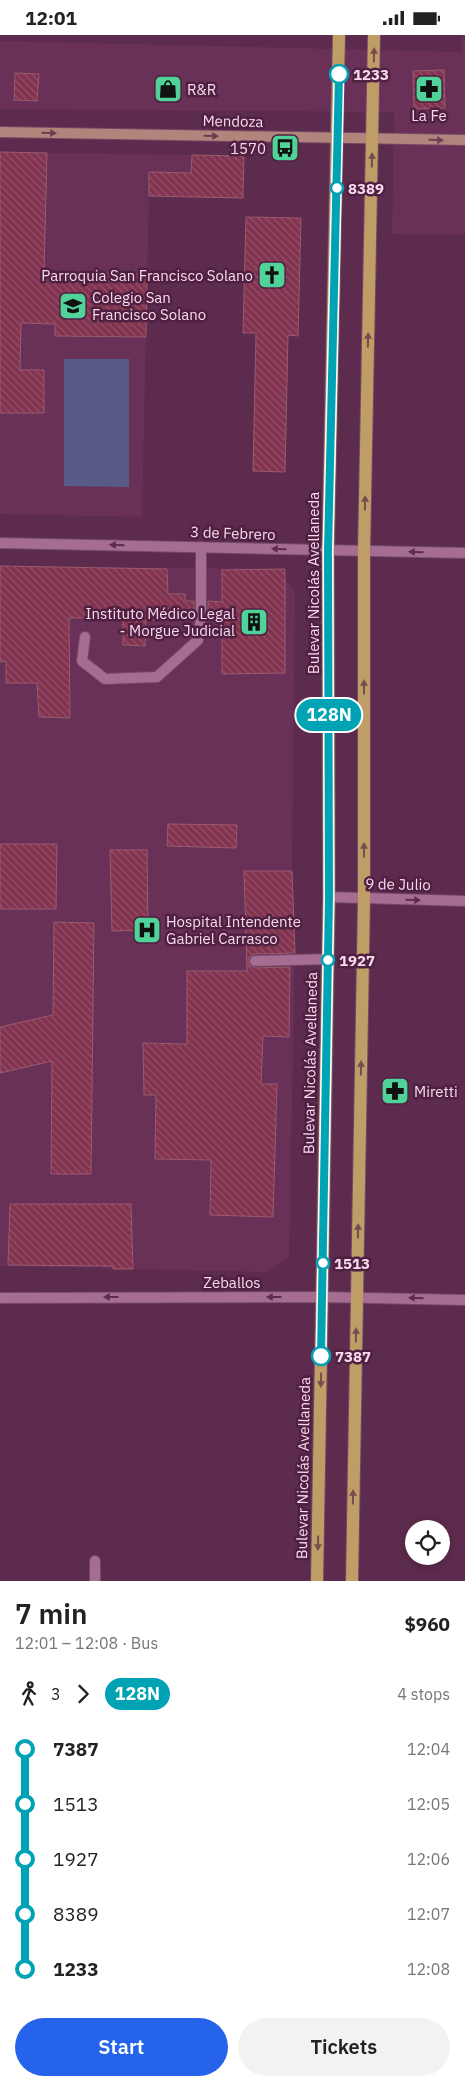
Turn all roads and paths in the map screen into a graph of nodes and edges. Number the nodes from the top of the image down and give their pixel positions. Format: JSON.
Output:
{"nodes":[{"id":1,"x":339,"y":35,"type":"edge"},
{"id":2,"x":374,"y":35,"type":"edge"},
{"id":3,"x":0,"y":132,"type":"edge"},
{"id":4,"x":338,"y":138,"type":"junction"},
{"id":5,"x":372,"y":139,"type":"junction"},
{"id":6,"x":465,"y":140,"type":"edge"},
{"id":7,"x":0,"y":543,"type":"edge"},
{"id":8,"x":201,"y":547,"type":"junction"},
{"id":9,"x":328,"y":551,"type":"junction"},
{"id":10,"x":364,"y":551,"type":"junction"},
{"id":11,"x":465,"y":553,"type":"edge"},
{"id":12,"x":85,"y":637,"type":"dead end"},
{"id":13,"x":329,"y":897,"type":"junction"},
{"id":14,"x":364,"y":899,"type":"junction"},
{"id":15,"x":465,"y":901,"type":"edge"},
{"id":16,"x":328,"y":959,"type":"junction"},
{"id":17,"x":255,"y":961,"type":"dead end"},
{"id":18,"x":322,"y":1297,"type":"junction"},
{"id":19,"x":357,"y":1297,"type":"junction"},
{"id":20,"x":0,"y":1298,"type":"edge"},
{"id":21,"x":465,"y":1300,"type":"edge"},
{"id":22,"x":95,"y":1561,"type":"dead end"},
{"id":23,"x":95,"y":1581,"type":"edge"},
{"id":24,"x":317,"y":1581,"type":"edge"},
{"id":25,"x":352,"y":1581,"type":"edge"}],
"edges":[{"from":1,"to":4,"type":"main road","name":"Bulevar Nicolás Avellaneda"},
{"from":5,"to":2,"type":"main road","one_way":true},
{"from":3,"to":4,"type":"main road","name":"Mendoza","one_way":true},
{"from":4,"to":5,"type":"main road","name":"Mendoza"},
{"from":4,"to":9,"type":"main road","name":"Bulevar Nicolás Avellaneda"},
{"from":5,"to":6,"type":"main road","name":"Mendoza","one_way":true},
{"from":10,"to":5,"type":"main road","one_way":true},
{"from":8,"to":7,"type":"street","name":"3 de Febrero","one_way":true},
{"from":9,"to":8,"type":"street","name":"3 de Febrero","one_way":true},
{"from":8,"to":12,"type":"street"},
{"from":9,"to":10,"type":"street","name":"3 de Febrero"},
{"from":9,"to":13,"type":"main road","name":"Bulevar Nicolás Avellaneda"},
{"from":11,"to":10,"type":"street","name":"3 de Febrero","one_way":true},
{"from":14,"to":10,"type":"main road","one_way":true},
{"from":13,"to":14,"type":"street","name":"9 de Julio"},
{"from":13,"to":16,"type":"main road","name":"Bulevar Nicolás Avellaneda"},
{"from":14,"to":15,"type":"street","name":"9 de Julio","one_way":true},
{"from":19,"to":14,"type":"main road","one_way":true},
{"from":16,"to":17,"type":"street"},
{"from":16,"to":18,"type":"main road","name":"Bulevar Nicolás Avellaneda"},
{"from":18,"to":19,"type":"street","name":"Zeballos"},
{"from":18,"to":20,"type":"street","name":"Zeballos","one_way":true},
{"from":18,"to":24,"type":"main road","name":"Bulevar Nicolás Avellaneda","one_way":true},
{"from":21,"to":19,"type":"street","name":"Zeballos","one_way":true},
{"from":25,"to":19,"type":"main road","one_way":true},
{"from":22,"to":23,"type":"street"}]}
